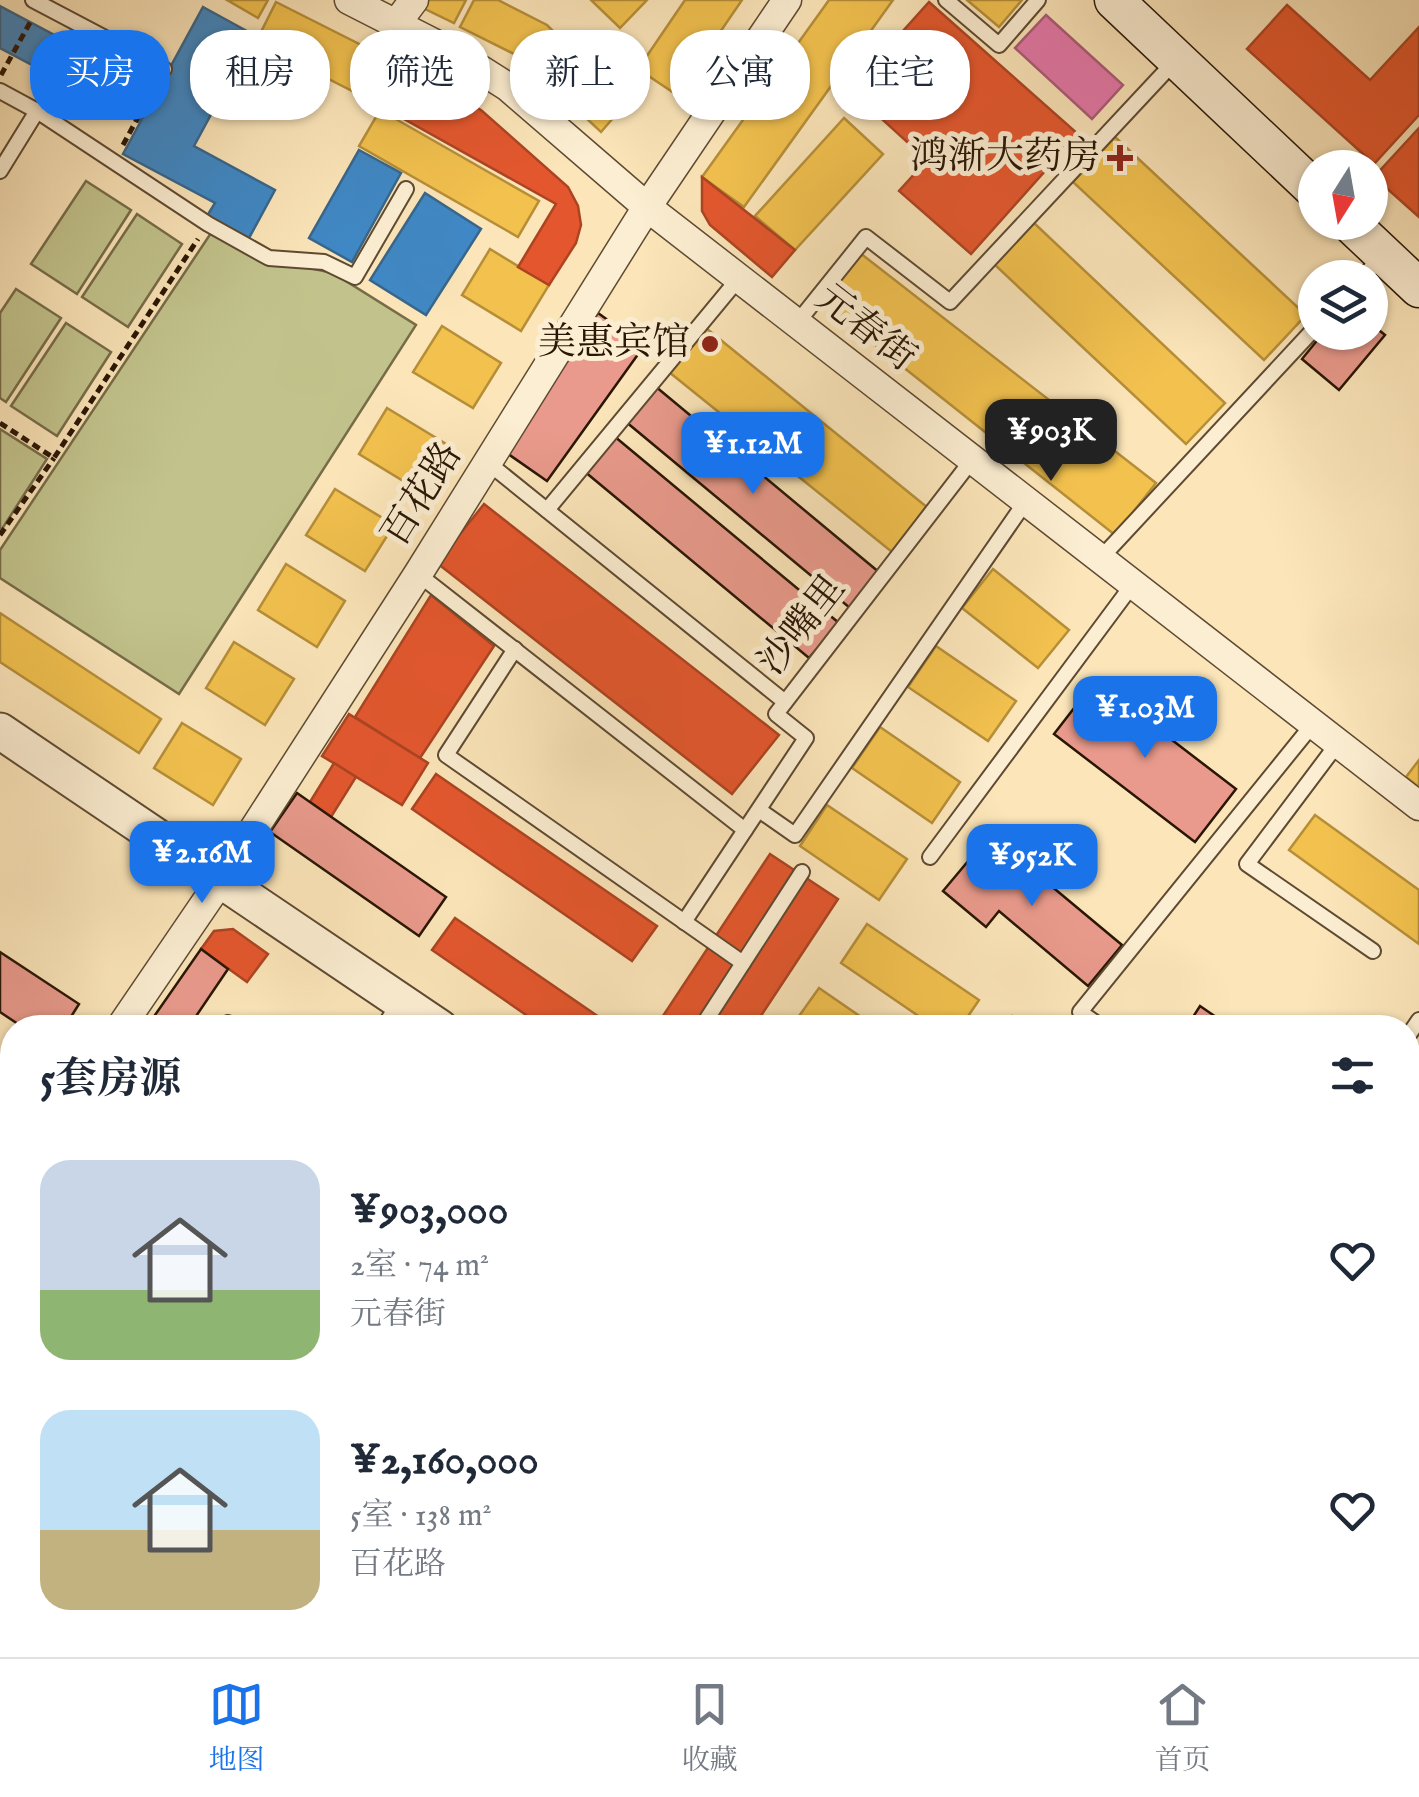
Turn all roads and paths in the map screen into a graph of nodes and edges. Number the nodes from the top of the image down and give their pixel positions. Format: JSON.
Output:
{"nodes":[{"id":1,"x":350,"y":0,"type":"edge"},
{"id":2,"x":414,"y":0,"type":"edge"},
{"id":3,"x":788,"y":0,"type":"edge"},
{"id":4,"x":946,"y":0,"type":"edge"},
{"id":5,"x":1038,"y":0,"type":"edge"},
{"id":6,"x":1114,"y":0,"type":"edge"},
{"id":7,"x":1137,"y":0,"type":"edge"},
{"id":8,"x":37,"y":2,"type":"edge"},
{"id":9,"x":396,"y":24,"type":"junction"},
{"id":10,"x":90,"y":30,"type":"edge"},
{"id":11,"x":1176,"y":59,"type":"junction"},
{"id":12,"x":0,"y":78,"type":"edge"},
{"id":13,"x":0,"y":90,"type":"edge"},
{"id":14,"x":30,"y":106,"type":"edge"},
{"id":15,"x":31,"y":120,"type":"edge"},
{"id":16,"x":52,"y":120,"type":"edge"},
{"id":17,"x":136,"y":120,"type":"edge"},
{"id":18,"x":1298,"y":154,"type":"edge"},
{"id":19,"x":114,"y":161,"type":"junction"},
{"id":20,"x":0,"y":171,"type":"edge"},
{"id":21,"x":1298,"y":174,"type":"edge"},
{"id":22,"x":406,"y":189,"type":"dead end"},
{"id":23,"x":647,"y":207,"type":"junction"},
{"id":24,"x":208,"y":224,"type":"junction"},
{"id":25,"x":1372,"y":251,"type":"edge"},
{"id":26,"x":1419,"y":269,"type":"edge"},
{"id":27,"x":739,"y":278,"type":"junction"},
{"id":28,"x":1419,"y":288,"type":"edge"},
{"id":29,"x":797,"y":324,"type":"junction"},
{"id":30,"x":1298,"y":346,"type":"edge"},
{"id":31,"x":0,"y":423,"type":"edge"},
{"id":32,"x":54,"y":458,"type":"junction"},
{"id":33,"x":972,"y":460,"type":"junction"},
{"id":34,"x":487,"y":462,"type":"junction"},
{"id":35,"x":1026,"y":501,"type":"junction"},
{"id":36,"x":546,"y":510,"type":"junction"},
{"id":37,"x":0,"y":536,"type":"edge"},
{"id":38,"x":1100,"y":559,"type":"junction"},
{"id":39,"x":418,"y":574,"type":"junction"},
{"id":40,"x":1133,"y":584,"type":"junction"},
{"id":41,"x":515,"y":649,"type":"junction"},
{"id":42,"x":785,"y":702,"type":"junction"},
{"id":43,"x":1314,"y":724,"type":"junction"},
{"id":44,"x":0,"y":731,"type":"edge"},
{"id":45,"x":1338,"y":743,"type":"junction"},
{"id":46,"x":1419,"y":806,"type":"edge"},
{"id":47,"x":758,"y":810,"type":"junction"},
{"id":48,"x":745,"y":830,"type":"junction"},
{"id":49,"x":930,"y":857,"type":"dead end"},
{"id":50,"x":802,"y":872,"type":"dead end"},
{"id":51,"x":221,"y":880,"type":"junction"},
{"id":52,"x":684,"y":922,"type":"junction"},
{"id":53,"x":1372,"y":952,"type":"dead end"},
{"id":54,"x":743,"y":963,"type":"junction"},
{"id":55,"x":129,"y":1015,"type":"edge"},
{"id":56,"x":405,"y":1015,"type":"edge"},
{"id":57,"x":710,"y":1015,"type":"edge"},
{"id":58,"x":1084,"y":1015,"type":"edge"}],
"edges":[{"from":1,"to":9,"type":"street","name":"元春街"},
{"from":2,"to":9,"type":"street"},
{"from":3,"to":23,"type":"street","name":"百花路"},
{"from":4,"to":5,"type":"lane"},
{"from":6,"to":11,"type":"main road"},
{"from":7,"to":18,"type":"main road"},
{"from":8,"to":10,"type":"lane"},
{"from":8,"to":12,"type":"path"},
{"from":9,"to":23,"type":"street","name":"元春街"},
{"from":11,"to":21,"type":"main road"},
{"from":11,"to":29,"type":"lane"},
{"from":13,"to":14,"type":"lane"},
{"from":15,"to":20,"type":"lane"},
{"from":16,"to":19,"type":"lane"},
{"from":17,"to":19,"type":"path"},
{"from":19,"to":24,"type":"lane"},
{"from":22,"to":24,"type":"lane"},
{"from":23,"to":27,"type":"street","name":"元春街"},
{"from":23,"to":34,"type":"street","name":"百花路"},
{"from":24,"to":32,"type":"path"},
{"from":25,"to":26,"type":"main road"},
{"from":25,"to":28,"type":"main road"},
{"from":27,"to":29,"type":"street","name":"元春街"},
{"from":27,"to":36,"type":"lane"},
{"from":29,"to":33,"type":"street","name":"元春街"},
{"from":30,"to":38,"type":"lane"},
{"from":31,"to":32,"type":"path"},
{"from":32,"to":37,"type":"path"},
{"from":33,"to":35,"type":"street","name":"元春街"},
{"from":33,"to":42,"type":"lane","name":"沙嘴里"},
{"from":34,"to":36,"type":"lane"},
{"from":34,"to":39,"type":"street","name":"百花路"},
{"from":35,"to":38,"type":"street","name":"元春街"},
{"from":35,"to":47,"type":"lane"},
{"from":36,"to":42,"type":"lane"},
{"from":38,"to":40,"type":"street","name":"元春街"},
{"from":39,"to":41,"type":"lane"},
{"from":39,"to":51,"type":"street","name":"百花路"},
{"from":40,"to":43,"type":"street","name":"元春街"},
{"from":40,"to":49,"type":"lane"},
{"from":41,"to":48,"type":"lane"},
{"from":41,"to":52,"type":"lane"},
{"from":42,"to":47,"type":"lane","name":"沙嘴里"},
{"from":43,"to":45,"type":"street","name":"元春街"},
{"from":43,"to":58,"type":"lane"},
{"from":44,"to":51,"type":"street"},
{"from":45,"to":46,"type":"street","name":"元春街"},
{"from":45,"to":53,"type":"lane"},
{"from":47,"to":48,"type":"lane","name":"沙嘴里"},
{"from":48,"to":52,"type":"lane","name":"沙嘴里"},
{"from":50,"to":54,"type":"lane"},
{"from":51,"to":55,"type":"street","name":"百花路"},
{"from":51,"to":56,"type":"street"},
{"from":52,"to":54,"type":"lane"},
{"from":54,"to":57,"type":"lane"}]}
